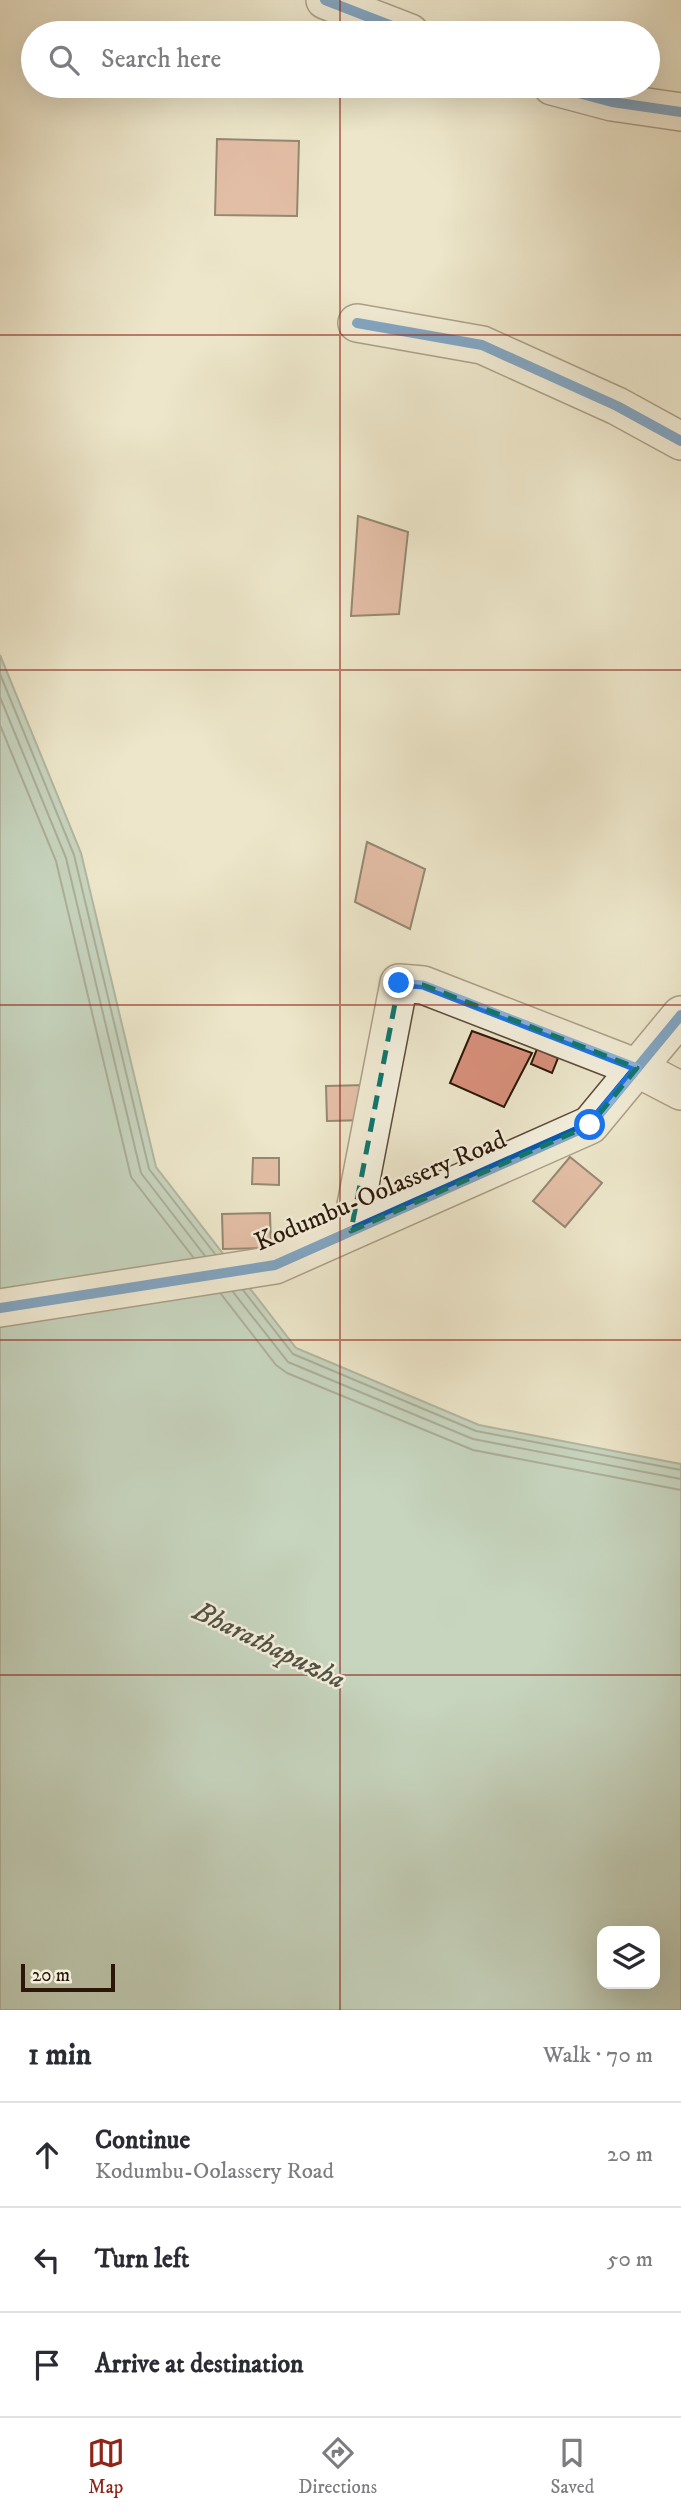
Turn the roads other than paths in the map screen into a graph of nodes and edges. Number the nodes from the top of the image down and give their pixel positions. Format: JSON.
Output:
{"nodes":[{"id":1,"x":325,"y":0,"type":"edge"},
{"id":2,"x":379,"y":21,"type":"edge"},
{"id":3,"x":597,"y":98,"type":"edge"},
{"id":4,"x":681,"y":112,"type":"edge"},
{"id":5,"x":357,"y":323,"type":"dead end"},
{"id":6,"x":681,"y":441,"type":"edge"},
{"id":7,"x":681,"y":1016,"type":"edge"},
{"id":8,"x":637,"y":1068,"type":"junction"},
{"id":9,"x":681,"y":1091,"type":"edge"},
{"id":10,"x":351,"y":1231,"type":"junction"},
{"id":11,"x":0,"y":1308,"type":"edge"}],
"edges":[{"from":1,"to":2,"type":"street"},
{"from":3,"to":4,"type":"street"},
{"from":5,"to":6,"type":"street"},
{"from":7,"to":8,"type":"street","name":"Kodumbu-Oolassery Road"},
{"from":8,"to":9,"type":"street"},
{"from":8,"to":10,"type":"street","name":"Kodumbu-Oolassery Road"},
{"from":8,"to":10,"type":"street"},
{"from":10,"to":11,"type":"street","name":"Kodumbu-Oolassery Road"}]}
